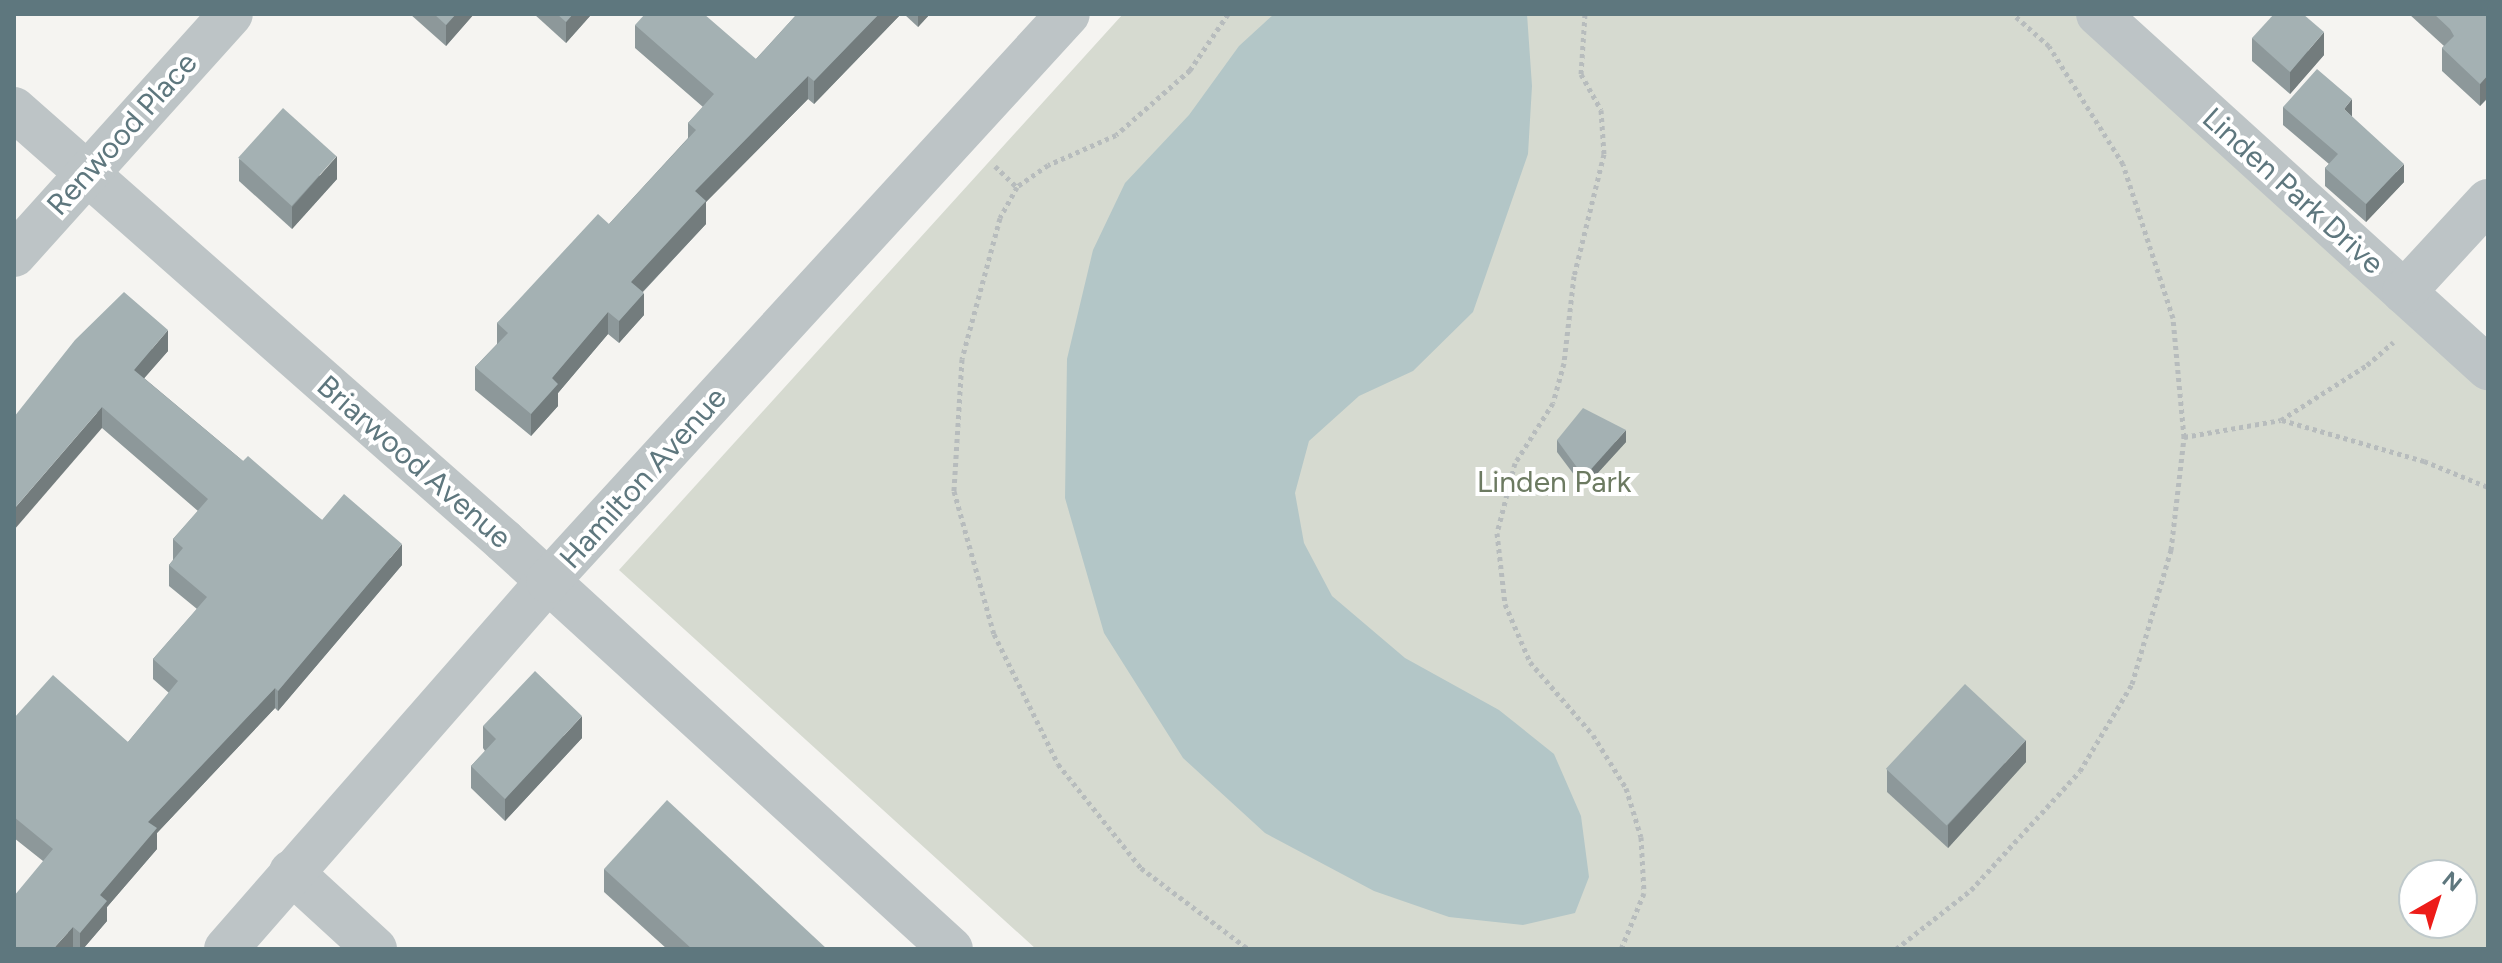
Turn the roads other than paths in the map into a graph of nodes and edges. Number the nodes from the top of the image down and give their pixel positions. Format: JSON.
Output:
{"nodes":[{"id":1,"x":231,"y":14,"type":"edge"},
{"id":2,"x":1068,"y":14,"type":"edge"},
{"id":3,"x":2098,"y":14,"type":"edge"},
{"id":4,"x":14,"y":109,"type":"edge"},
{"id":5,"x":87,"y":173,"type":"junction"},
{"id":6,"x":2488,"y":201,"type":"edge"},
{"id":7,"x":14,"y":255,"type":"edge"},
{"id":8,"x":2415,"y":302,"type":"junction"},
{"id":9,"x":2488,"y":368,"type":"edge"},
{"id":10,"x":548,"y":581,"type":"junction"},
{"id":11,"x":291,"y":872,"type":"junction"},
{"id":12,"x":226,"y":949,"type":"edge"},
{"id":13,"x":375,"y":949,"type":"edge"},
{"id":14,"x":951,"y":949,"type":"edge"}],
"edges":[{"from":1,"to":5,"type":"street","name":"Renwood Place"},
{"from":2,"to":10,"type":"street","name":"Hamilton Avenue"},
{"from":3,"to":8,"type":"street","name":"Linden Park Drive"},
{"from":4,"to":5,"type":"street","name":"Briarwood Avenue"},
{"from":5,"to":7,"type":"street","name":"Renwood Place"},
{"from":5,"to":10,"type":"street","name":"Briarwood Avenue"},
{"from":6,"to":8,"type":"street"},
{"from":8,"to":9,"type":"street","name":"Linden Park Drive"},
{"from":10,"to":11,"type":"street","name":"Hamilton Avenue"},
{"from":10,"to":14,"type":"street","name":"Briarwood Avenue"},
{"from":11,"to":12,"type":"street","name":"Hamilton Avenue"},
{"from":11,"to":13,"type":"street"}]}
